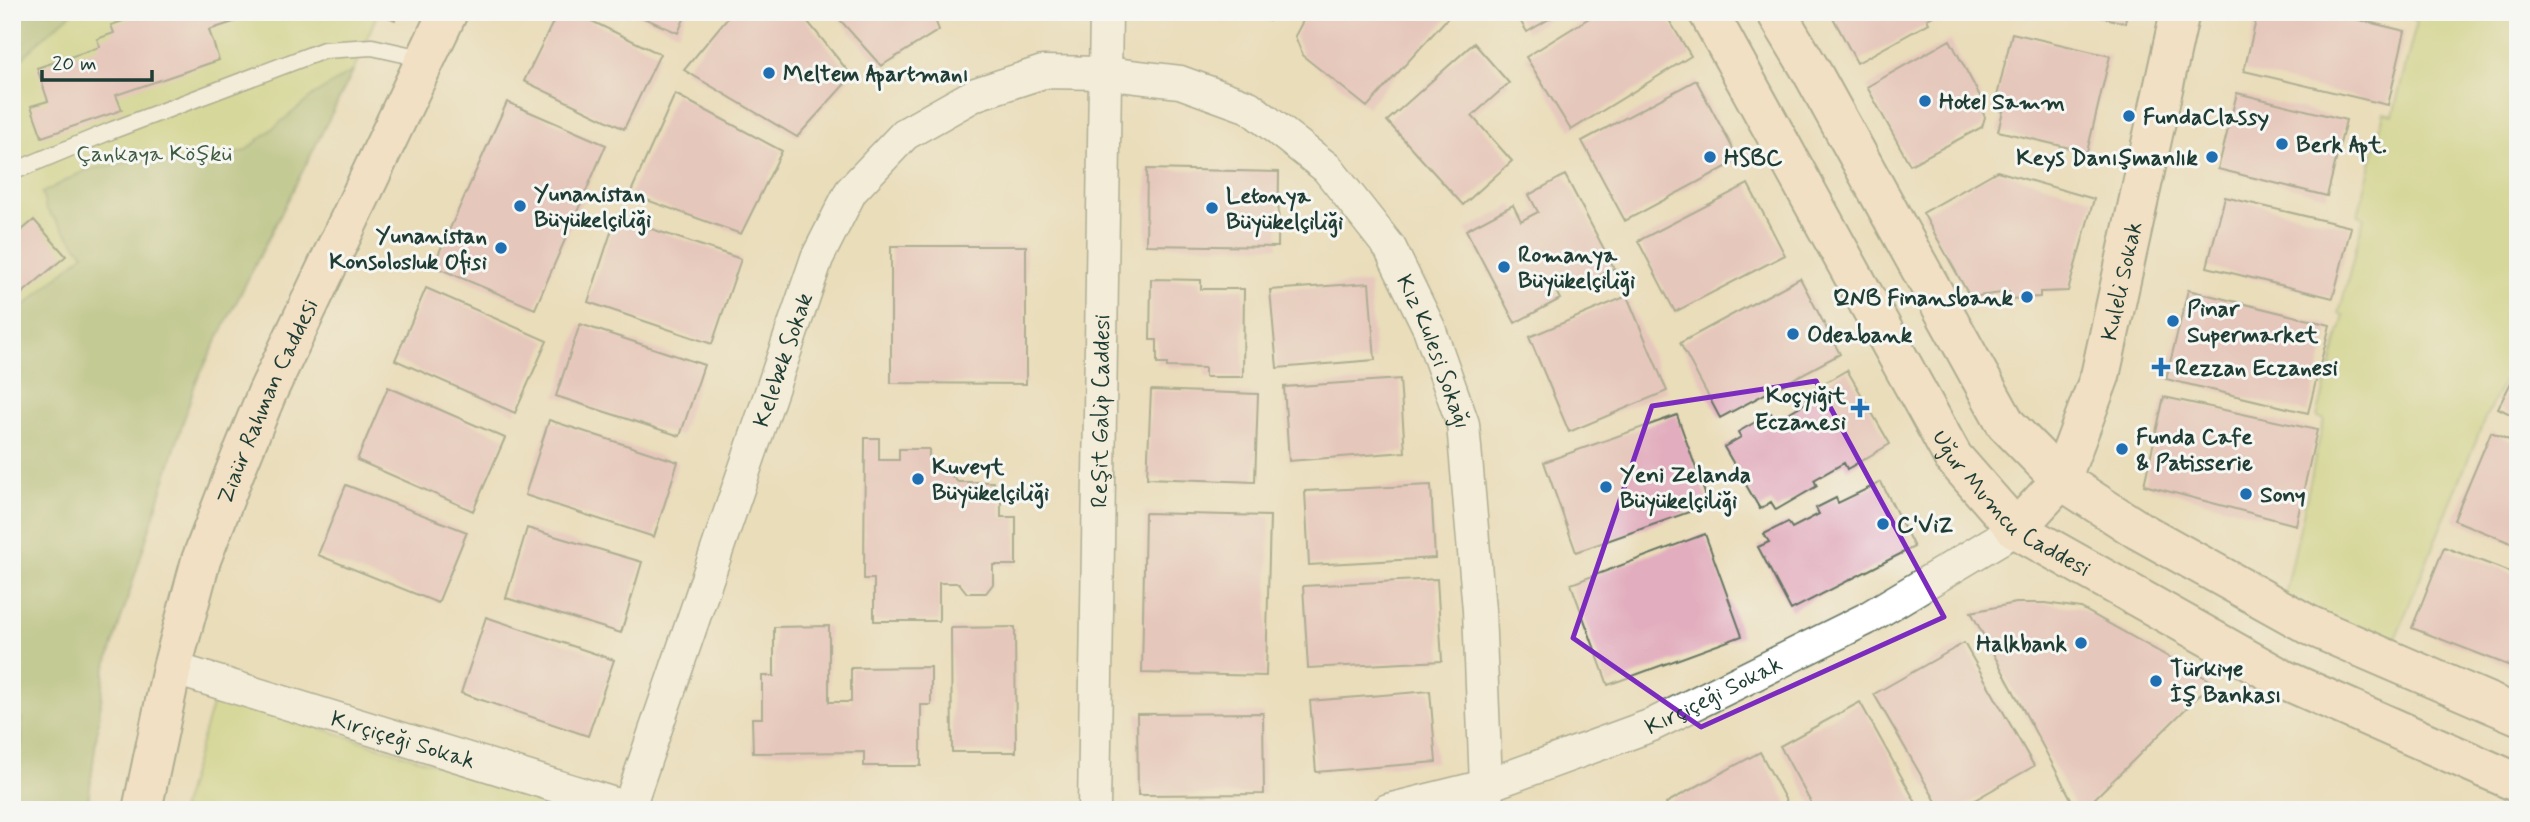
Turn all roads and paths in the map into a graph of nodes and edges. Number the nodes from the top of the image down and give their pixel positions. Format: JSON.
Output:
{"nodes":[{"id":1,"x":449,"y":12,"type":"edge"},
{"id":2,"x":1106,"y":12,"type":"edge"},
{"id":3,"x":1708,"y":12,"type":"edge"},
{"id":4,"x":1776,"y":12,"type":"edge"},
{"id":5,"x":2180,"y":12,"type":"edge"},
{"id":6,"x":426,"y":59,"type":"junction"},
{"id":7,"x":1104,"y":73,"type":"junction"},
{"id":8,"x":12,"y":172,"type":"edge"},
{"id":9,"x":2061,"y":480,"type":"junction"},
{"id":10,"x":2016,"y":529,"type":"junction"},
{"id":11,"x":172,"y":668,"type":"junction"},
{"id":12,"x":2518,"y":715,"type":"edge"},
{"id":13,"x":2518,"y":783,"type":"edge"},
{"id":14,"x":1486,"y":798,"type":"edge"},
{"id":15,"x":630,"y":809,"type":"edge"},
{"id":16,"x":142,"y":810,"type":"edge"},
{"id":17,"x":1094,"y":810,"type":"edge"},
{"id":18,"x":1388,"y":810,"type":"edge"}],
"edges":[{"from":1,"to":6,"type":"main road","name":"Ziaür Rahman Caddesi"},
{"from":2,"to":7,"type":"street","name":"Reşit Galip Caddesi"},
{"from":3,"to":10,"type":"main road","name":"Uğur Mumcu Caddesi"},
{"from":4,"to":9,"type":"main road","name":"Uğur Mumcu Caddesi"},
{"from":5,"to":9,"type":"main road","name":"Kuleli Sokak"},
{"from":6,"to":8,"type":"lane"},
{"from":6,"to":11,"type":"main road","name":"Ziaür Rahman Caddesi"},
{"from":7,"to":14,"type":"street","name":"Kız Kulesi Sokağı"},
{"from":7,"to":15,"type":"street","name":"Kelebek Sokak"},
{"from":7,"to":17,"type":"street","name":"Reşit Galip Caddesi"},
{"from":9,"to":10,"type":"main road","name":"Kuleli Sokak"},
{"from":9,"to":12,"type":"main road","name":"Uğur Mumcu Caddesi"},
{"from":10,"to":13,"type":"main road","name":"Uğur Mumcu Caddesi"},
{"from":10,"to":14,"type":"street","name":"Kırçiçeği Sokak"},
{"from":11,"to":15,"type":"street","name":"Kırçiçeği Sokak"},
{"from":11,"to":16,"type":"main road","name":"Ziaür Rahman Caddesi"},
{"from":14,"to":18,"type":"street","name":"Kırçiçeği Sokak"}]}
